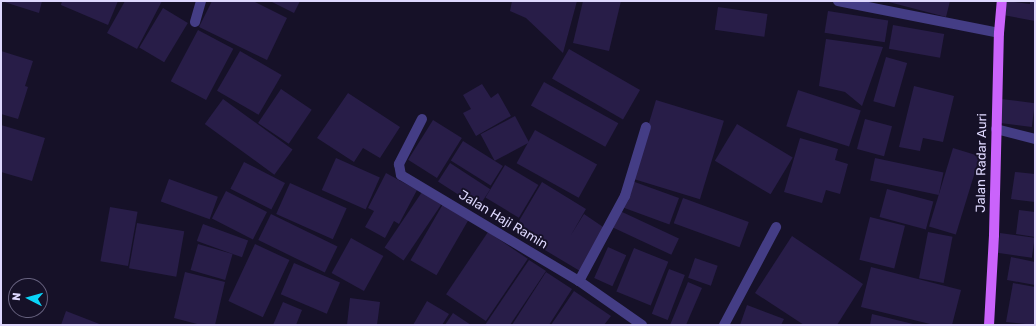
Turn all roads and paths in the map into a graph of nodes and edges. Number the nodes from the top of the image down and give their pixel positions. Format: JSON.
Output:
{"nodes":[{"id":1,"x":201,"y":1,"type":"edge"},
{"id":2,"x":838,"y":1,"type":"edge"},
{"id":3,"x":1002,"y":1,"type":"edge"},
{"id":4,"x":195,"y":22,"type":"dead end"},
{"id":5,"x":1000,"y":33,"type":"junction"},
{"id":6,"x":422,"y":119,"type":"dead end"},
{"id":7,"x":646,"y":128,"type":"dead end"},
{"id":8,"x":996,"y":129,"type":"junction"},
{"id":9,"x":1035,"y":139,"type":"edge"},
{"id":10,"x":776,"y":227,"type":"dead end"},
{"id":11,"x":579,"y":281,"type":"junction"},
{"id":12,"x":642,"y":325,"type":"edge"},
{"id":13,"x":724,"y":325,"type":"edge"},
{"id":14,"x":989,"y":325,"type":"edge"}],
"edges":[{"from":1,"to":4,"type":"street"},
{"from":2,"to":5,"type":"street"},
{"from":3,"to":5,"type":"main road","name":"Jalan Radar Auri"},
{"from":5,"to":8,"type":"main road","name":"Jalan Radar Auri"},
{"from":6,"to":11,"type":"street","name":"Jalan Haji Ramin"},
{"from":7,"to":11,"type":"street"},
{"from":8,"to":9,"type":"street"},
{"from":8,"to":14,"type":"main road","name":"Jalan Radar Auri"},
{"from":10,"to":13,"type":"street"},
{"from":11,"to":12,"type":"street","name":"Jalan Haji Ramin"}]}
